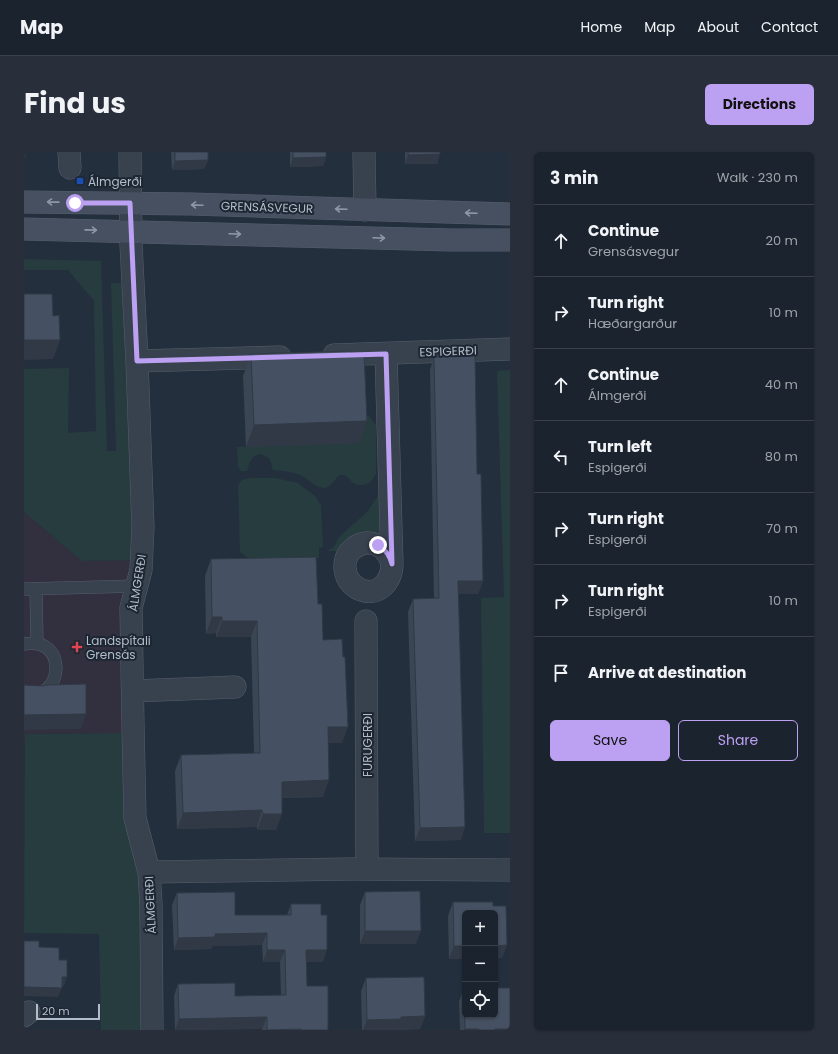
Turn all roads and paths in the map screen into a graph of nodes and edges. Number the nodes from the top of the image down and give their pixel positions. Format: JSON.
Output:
{"nodes":[{"id":1,"x":130,"y":152,"type":"edge"},
{"id":2,"x":364,"y":152,"type":"edge"},
{"id":3,"x":24,"y":202,"type":"edge"},
{"id":4,"x":130,"y":203,"type":"junction"},
{"id":5,"x":365,"y":210,"type":"junction"},
{"id":6,"x":510,"y":214,"type":"edge"},
{"id":7,"x":24,"y":229,"type":"edge"},
{"id":8,"x":131,"y":231,"type":"junction"},
{"id":9,"x":510,"y":240,"type":"edge"},
{"id":10,"x":510,"y":349,"type":"edge"},
{"id":11,"x":386,"y":354,"type":"junction"},
{"id":12,"x":137,"y":361,"type":"junction"},
{"id":13,"x":392,"y":564,"type":"dead end"},
{"id":14,"x":137,"y":586,"type":"junction"},
{"id":15,"x":30,"y":589,"type":"edge"},
{"id":16,"x":366,"y":621,"type":"dead end"},
{"id":17,"x":24,"y":644,"type":"edge"},
{"id":18,"x":37,"y":644,"type":"junction"},
{"id":19,"x":235,"y":687,"type":"dead end"},
{"id":20,"x":133,"y":691,"type":"junction"},
{"id":21,"x":24,"y":693,"type":"edge"},
{"id":22,"x":367,"y":869,"type":"junction"},
{"id":23,"x":510,"y":870,"type":"edge"},
{"id":24,"x":149,"y":872,"type":"junction"},
{"id":25,"x":152,"y":1030,"type":"edge"}],
"edges":[{"from":1,"to":4,"type":"street","name":"ÁLMGERÐI"},
{"from":2,"to":5,"type":"street"},
{"from":4,"to":3,"type":"main road","name":"GRENSÁSVEGUR","one_way":true},
{"from":5,"to":4,"type":"main road","name":"GRENSÁSVEGUR","one_way":true},
{"from":4,"to":8,"type":"street","name":"ÁLMGERÐI"},
{"from":6,"to":5,"type":"main road","name":"GRENSÁSVEGUR","one_way":true},
{"from":7,"to":8,"type":"main road","one_way":true},
{"from":8,"to":9,"type":"main road","one_way":true},
{"from":8,"to":12,"type":"street","name":"ÁLMGERÐI"},
{"from":10,"to":11,"type":"street","name":"ESPIGERÐI"},
{"from":11,"to":12,"type":"street","name":"ESPIGERÐI"},
{"from":11,"to":13,"type":"street"},
{"from":12,"to":14,"type":"street","name":"ÁLMGERÐI"},
{"from":14,"to":15,"type":"lane"},
{"from":14,"to":20,"type":"street","name":"ÁLMGERÐI"},
{"from":15,"to":18,"type":"lane"},
{"from":16,"to":22,"type":"street","name":"FURUGERÐI"},
{"from":17,"to":18,"type":"lane"},
{"from":18,"to":21,"type":"lane"},
{"from":19,"to":20,"type":"street"},
{"from":20,"to":24,"type":"street","name":"ÁLMGERÐI"},
{"from":22,"to":23,"type":"street"},
{"from":22,"to":24,"type":"street"},
{"from":24,"to":25,"type":"street","name":"ÁLMGERÐI"}]}
